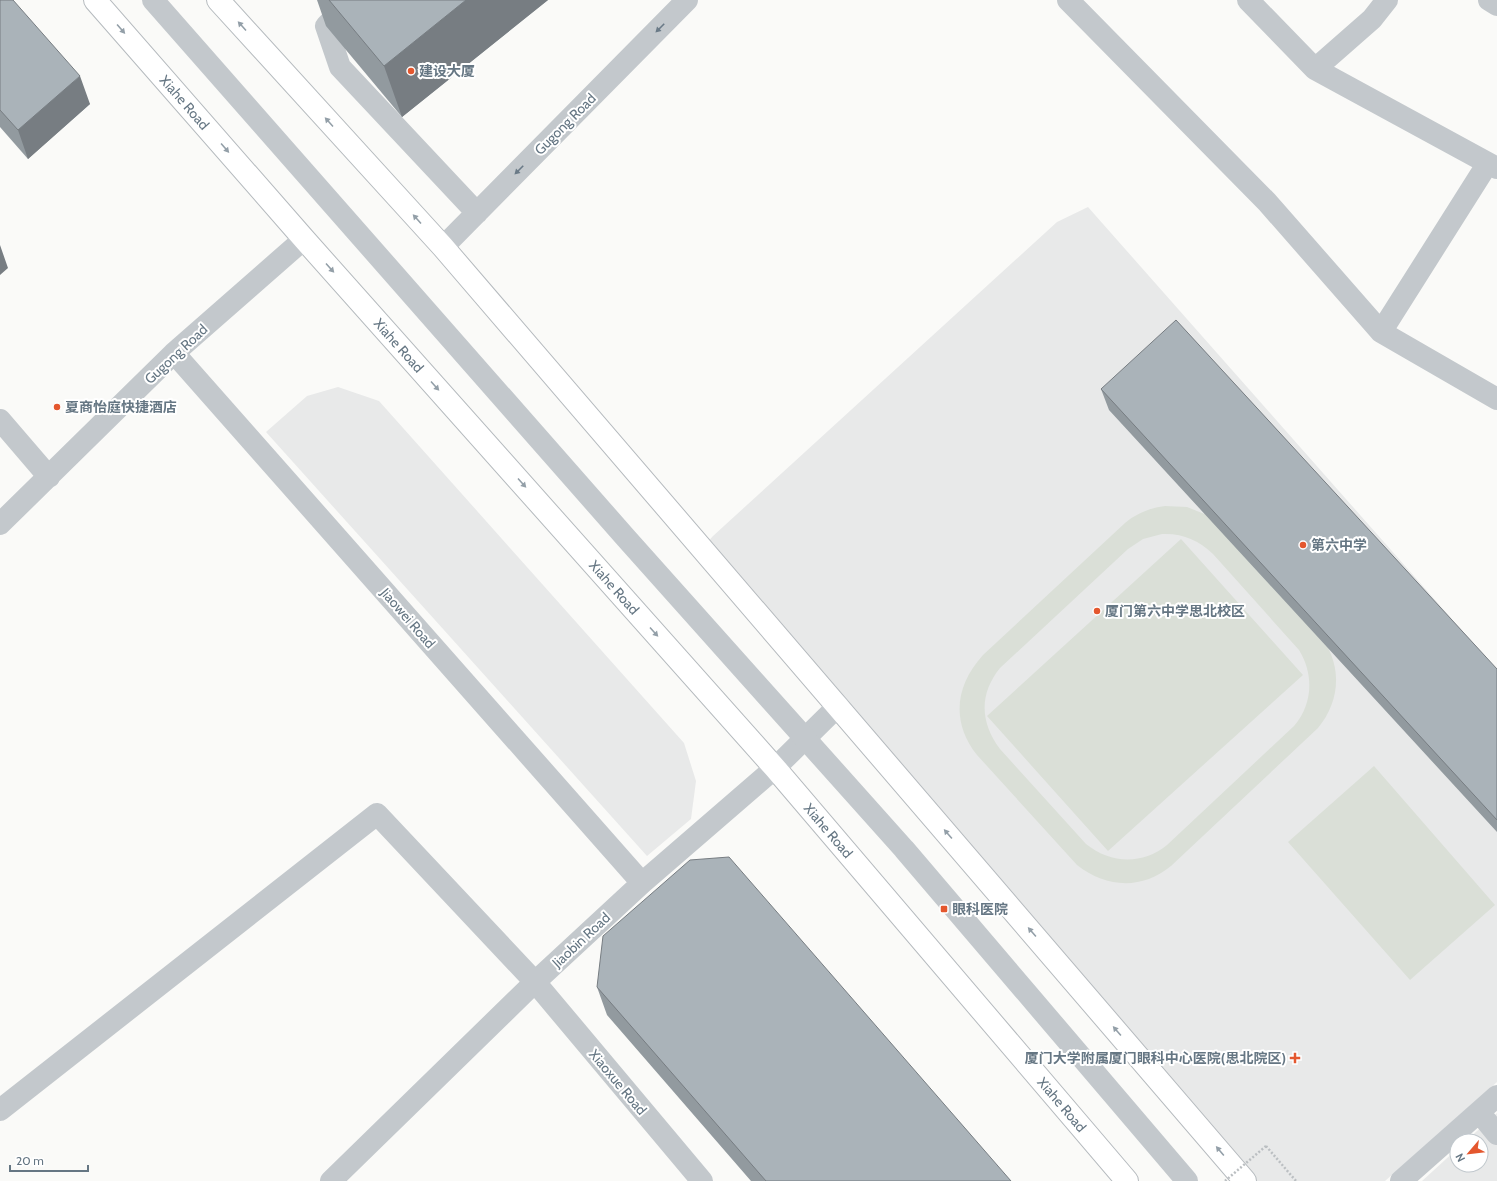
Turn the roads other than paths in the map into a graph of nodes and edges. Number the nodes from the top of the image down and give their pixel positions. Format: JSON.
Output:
{"nodes":[{"id":1,"x":95,"y":0,"type":"edge"},
{"id":2,"x":153,"y":0,"type":"edge"},
{"id":3,"x":218,"y":0,"type":"edge"},
{"id":4,"x":351,"y":0,"type":"edge"},
{"id":5,"x":687,"y":0,"type":"edge"},
{"id":6,"x":1068,"y":0,"type":"edge"},
{"id":7,"x":1248,"y":0,"type":"edge"},
{"id":8,"x":1388,"y":0,"type":"edge"},
{"id":9,"x":1489,"y":0,"type":"edge"},
{"id":10,"x":1497,"y":5,"type":"edge"},
{"id":11,"x":1315,"y":69,"type":"junction"},
{"id":12,"x":1492,"y":166,"type":"edge"},
{"id":13,"x":477,"y":213,"type":"junction"},
{"id":14,"x":304,"y":239,"type":"junction"},
{"id":15,"x":443,"y":247,"type":"junction"},
{"id":16,"x":1381,"y":332,"type":"junction"},
{"id":17,"x":174,"y":353,"type":"junction"},
{"id":18,"x":1497,"y":399,"type":"edge"},
{"id":19,"x":0,"y":420,"type":"edge"},
{"id":20,"x":49,"y":477,"type":"junction"},
{"id":21,"x":0,"y":524,"type":"edge"},
{"id":22,"x":838,"y":706,"type":"junction"},
{"id":23,"x":775,"y":768,"type":"junction"},
{"id":24,"x":642,"y":883,"type":"junction"},
{"id":25,"x":535,"y":982,"type":"junction"},
{"id":26,"x":1497,"y":1096,"type":"edge"},
{"id":27,"x":0,"y":1110,"type":"edge"},
{"id":28,"x":1478,"y":1112,"type":"junction"},
{"id":29,"x":1497,"y":1134,"type":"edge"},
{"id":30,"x":331,"y":1181,"type":"edge"},
{"id":31,"x":702,"y":1181,"type":"edge"},
{"id":32,"x":1127,"y":1181,"type":"edge"},
{"id":33,"x":1187,"y":1181,"type":"edge"},
{"id":34,"x":1245,"y":1181,"type":"edge"},
{"id":35,"x":1401,"y":1181,"type":"edge"}],
"edges":[{"from":1,"to":14,"type":"main road","name":"Xiahe Road","one_way":true},
{"from":2,"to":33,"type":"street","bridge":true},
{"from":15,"to":3,"type":"main road","one_way":true},
{"from":4,"to":13,"type":"street"},
{"from":5,"to":13,"type":"street","name":"Gugong Road","one_way":true},
{"from":6,"to":16,"type":"street"},
{"from":7,"to":11,"type":"street"},
{"from":8,"to":11,"type":"street"},
{"from":9,"to":10,"type":"street"},
{"from":11,"to":12,"type":"street"},
{"from":12,"to":16,"type":"street"},
{"from":13,"to":15,"type":"street","name":"Gugong Road"},
{"from":14,"to":17,"type":"street","name":"Gugong Road"},
{"from":14,"to":23,"type":"main road","name":"Xiahe Road","one_way":true},
{"from":15,"to":22,"type":"main road"},
{"from":16,"to":18,"type":"street"},
{"from":17,"to":20,"type":"street","name":"Gugong Road"},
{"from":17,"to":24,"type":"street","name":"Jiaowei Road"},
{"from":19,"to":20,"type":"street"},
{"from":20,"to":21,"type":"street","name":"Gugong Road"},
{"from":22,"to":23,"type":"street","name":"Jiaobin Road"},
{"from":34,"to":22,"type":"main road","one_way":true},
{"from":23,"to":24,"type":"street","name":"Jiaobin Road"},
{"from":23,"to":32,"type":"main road","name":"Xiahe Road"},
{"from":24,"to":25,"type":"street","name":"Jiaobin Road"},
{"from":25,"to":27,"type":"street","name":"Xiaoxue Road"},
{"from":25,"to":30,"type":"street","name":"Jiaobin Road"},
{"from":25,"to":31,"type":"street","name":"Xiaoxue Road"},
{"from":26,"to":28,"type":"street"},
{"from":28,"to":29,"type":"street"},
{"from":28,"to":35,"type":"street"}]}
